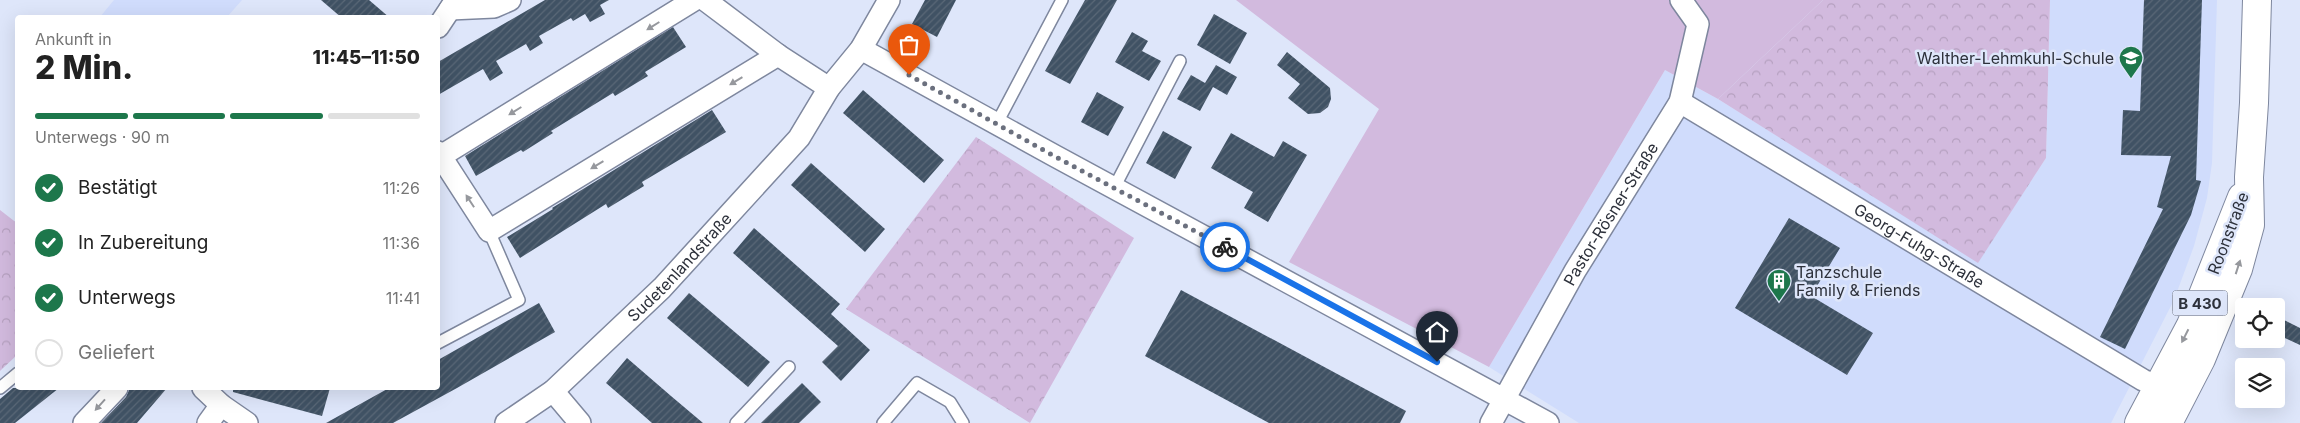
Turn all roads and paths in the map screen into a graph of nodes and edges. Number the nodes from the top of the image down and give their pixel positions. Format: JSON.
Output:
{"nodes":[{"id":1,"x":510,"y":0,"type":"edge"},
{"id":2,"x":694,"y":0,"type":"edge"},
{"id":3,"x":705,"y":0,"type":"edge"},
{"id":4,"x":889,"y":0,"type":"edge"},
{"id":5,"x":1062,"y":0,"type":"edge"},
{"id":6,"x":1681,"y":0,"type":"edge"},
{"id":7,"x":2257,"y":0,"type":"edge"},
{"id":8,"x":453,"y":5,"type":"edge"},
{"id":9,"x":440,"y":24,"type":"edge"},
{"id":10,"x":861,"y":49,"type":"junction"},
{"id":11,"x":778,"y":55,"type":"junction"},
{"id":12,"x":1180,"y":61,"type":"dead end"},
{"id":13,"x":829,"y":88,"type":"junction"},
{"id":14,"x":1680,"y":102,"type":"junction"},
{"id":15,"x":997,"y":123,"type":"junction"},
{"id":16,"x":440,"y":153,"type":"edge"},
{"id":17,"x":440,"y":156,"type":"edge"},
{"id":18,"x":2249,"y":177,"type":"junction"},
{"id":19,"x":1114,"y":188,"type":"junction"},
{"id":20,"x":489,"y":231,"type":"junction"},
{"id":21,"x":440,"y":342,"type":"edge"},
{"id":22,"x":789,"y":367,"type":"dead end"},
{"id":23,"x":15,"y":376,"type":"edge"},
{"id":24,"x":2159,"y":387,"type":"junction"},
{"id":25,"x":0,"y":388,"type":"edge"},
{"id":26,"x":115,"y":390,"type":"edge"},
{"id":27,"x":204,"y":390,"type":"edge"},
{"id":28,"x":552,"y":391,"type":"junction"},
{"id":29,"x":1504,"y":398,"type":"junction"},
{"id":30,"x":221,"y":405,"type":"junction"},
{"id":31,"x":84,"y":423,"type":"edge"},
{"id":32,"x":208,"y":423,"type":"edge"},
{"id":33,"x":247,"y":423,"type":"edge"},
{"id":34,"x":506,"y":423,"type":"edge"},
{"id":35,"x":580,"y":423,"type":"edge"},
{"id":36,"x":736,"y":423,"type":"edge"},
{"id":37,"x":883,"y":423,"type":"edge"},
{"id":38,"x":963,"y":423,"type":"edge"},
{"id":39,"x":1491,"y":423,"type":"edge"},
{"id":40,"x":1548,"y":423,"type":"edge"},
{"id":41,"x":2140,"y":423,"type":"edge"},
{"id":42,"x":2168,"y":423,"type":"edge"}],
"edges":[{"from":1,"to":8,"type":"street"},
{"from":2,"to":16,"type":"street","one_way":true},
{"from":3,"to":11,"type":"street"},
{"from":4,"to":10,"type":"street","name":"Sudetenlandstraße"},
{"from":5,"to":15,"type":"lane"},
{"from":6,"to":14,"type":"street","name":"Pastor-Rösner-Straße"},
{"from":7,"to":18,"type":"main road","name":"Roonstraße","number":"B 430"},
{"from":8,"to":9,"type":"street"},
{"from":10,"to":13,"type":"street","name":"Sudetenlandstraße"},
{"from":10,"to":15,"type":"street"},
{"from":11,"to":13,"type":"street"},
{"from":11,"to":20,"type":"street","one_way":true},
{"from":12,"to":19,"type":"lane"},
{"from":13,"to":28,"type":"street","name":"Sudetenlandstraße"},
{"from":14,"to":24,"type":"street","name":"Georg-Fuhg-Straße"},
{"from":14,"to":29,"type":"street","name":"Pastor-Rösner-Straße"},
{"from":15,"to":19,"type":"street"},
{"from":20,"to":17,"type":"street","one_way":true},
{"from":18,"to":24,"type":"main road","name":"Roonstraße","number":"B 430","one_way":true},
{"from":42,"to":18,"type":"main road","name":"Roonstraße","number":"B 430","one_way":true},
{"from":19,"to":29,"type":"street"},
{"from":20,"to":21,"type":"lane"},
{"from":22,"to":36,"type":"lane"},
{"from":23,"to":25,"type":"lane"},
{"from":24,"to":41,"type":"main road","name":"Roonstraße","number":"B 430"},
{"from":26,"to":31,"type":"street","one_way":true},
{"from":27,"to":30,"type":"street"},
{"from":28,"to":34,"type":"street","name":"Sudetenlandstraße"},
{"from":28,"to":35,"type":"street"},
{"from":29,"to":39,"type":"street","name":"Pastor-Rösner-Straße"},
{"from":29,"to":40,"type":"street"},
{"from":30,"to":32,"type":"street"},
{"from":30,"to":33,"type":"street"},
{"from":37,"to":38,"type":"lane"}]}
